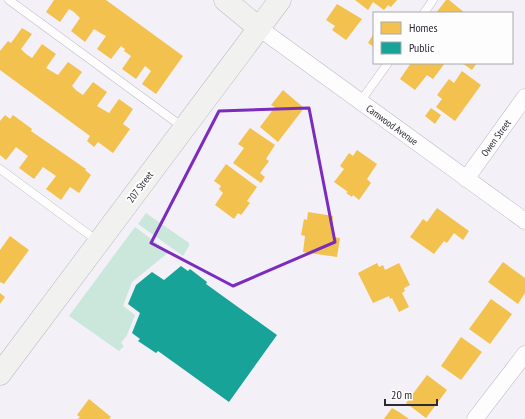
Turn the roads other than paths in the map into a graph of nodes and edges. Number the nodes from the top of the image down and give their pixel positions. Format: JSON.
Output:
{"nodes":[{"id":1,"x":8,"y":0,"type":"edge"},
{"id":2,"x":225,"y":0,"type":"edge"},
{"id":3,"x":280,"y":0,"type":"edge"},
{"id":4,"x":433,"y":0,"type":"edge"},
{"id":5,"x":425,"y":12,"type":"edge"},
{"id":6,"x":259,"y":28,"type":"junction"},
{"id":7,"x":387,"y":64,"type":"edge"},
{"id":8,"x":525,"y":97,"type":"edge"},
{"id":9,"x":360,"y":102,"type":"junction"},
{"id":10,"x":184,"y":128,"type":"junction"},
{"id":11,"x":0,"y":169,"type":"edge"},
{"id":12,"x":466,"y":179,"type":"junction"},
{"id":13,"x":525,"y":221,"type":"edge"},
{"id":14,"x":98,"y":242,"type":"junction"},
{"id":15,"x":525,"y":354,"type":"edge"},
{"id":16,"x":0,"y":374,"type":"edge"},
{"id":17,"x":475,"y":419,"type":"edge"}],
"edges":[{"from":1,"to":10,"type":"lane"},
{"from":2,"to":6,"type":"street"},
{"from":3,"to":6,"type":"street","name":"207 Street"},
{"from":4,"to":5,"type":"lane"},
{"from":6,"to":9,"type":"street","name":"Camwood Avenue"},
{"from":6,"to":10,"type":"street","name":"207 Street"},
{"from":7,"to":9,"type":"lane"},
{"from":8,"to":12,"type":"street","name":"Owen Street"},
{"from":9,"to":12,"type":"street","name":"Camwood Avenue"},
{"from":10,"to":14,"type":"street","name":"207 Street"},
{"from":11,"to":14,"type":"lane"},
{"from":12,"to":13,"type":"street","name":"Camwood Avenue"},
{"from":14,"to":16,"type":"street","name":"207 Street"},
{"from":15,"to":17,"type":"street"}]}
